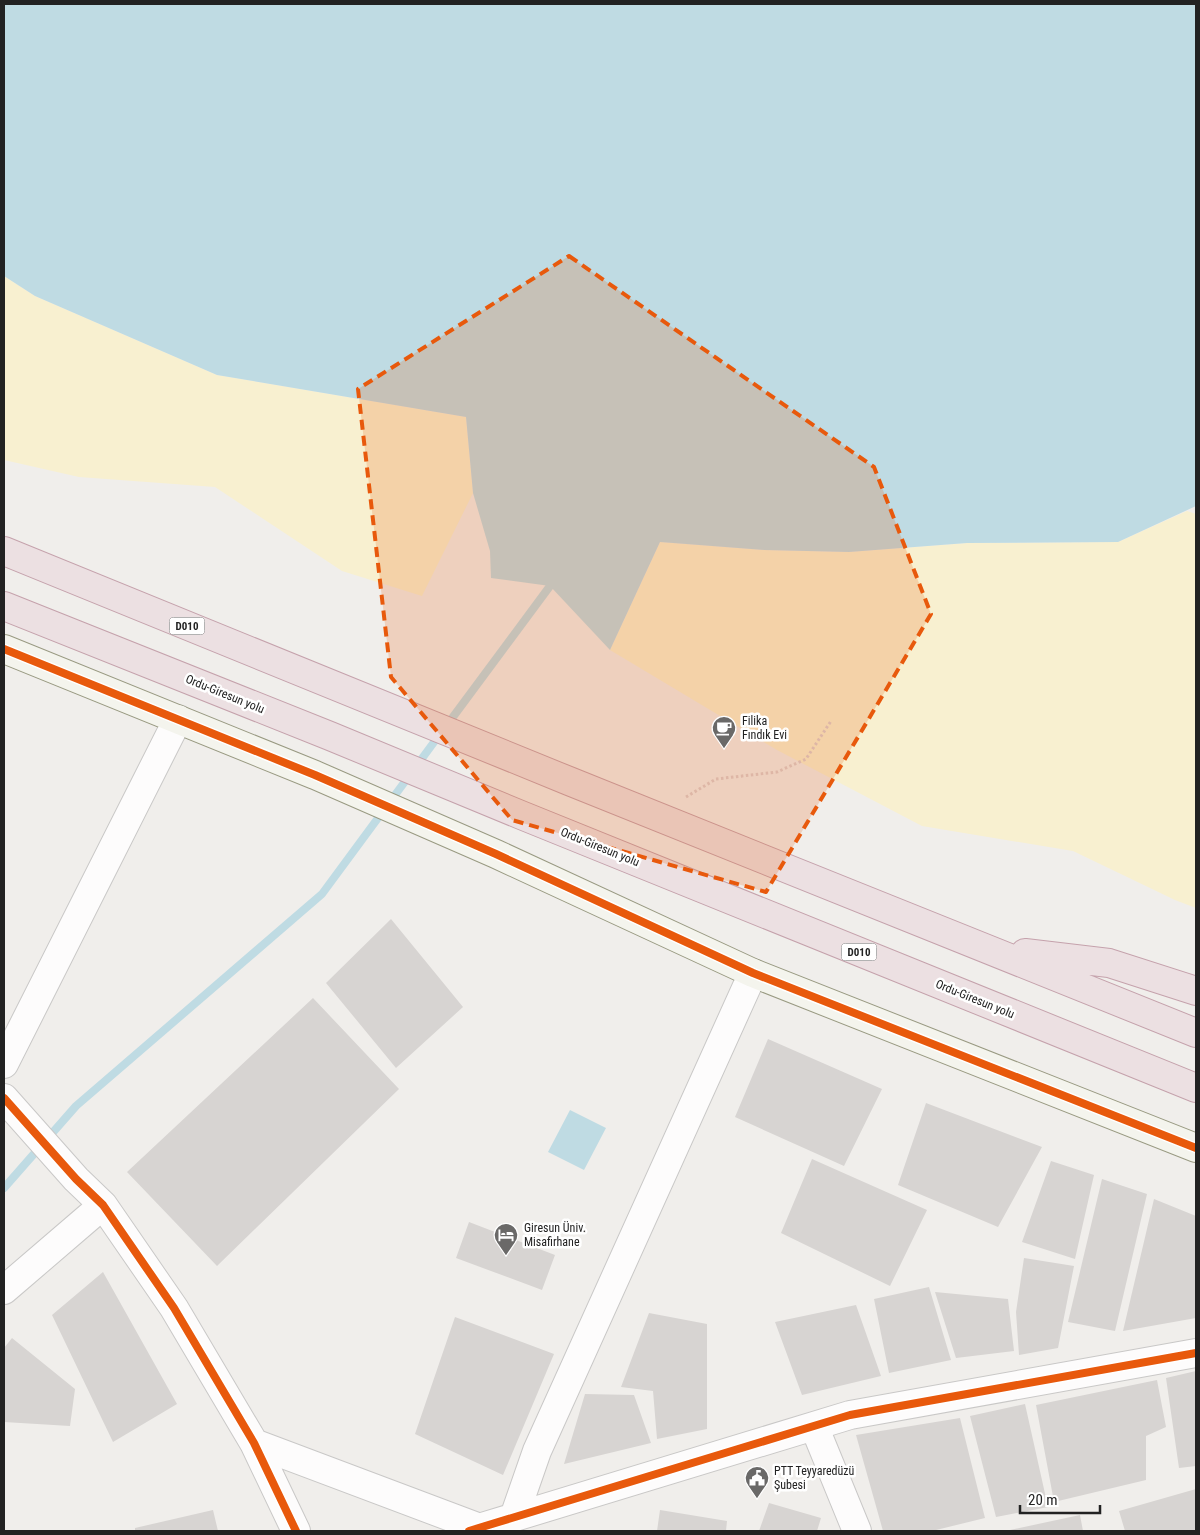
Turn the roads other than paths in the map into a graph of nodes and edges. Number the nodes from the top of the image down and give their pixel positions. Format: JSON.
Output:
{"nodes":[{"id":1,"x":4,"y":551,"type":"edge"},
{"id":2,"x":4,"y":606,"type":"edge"},
{"id":3,"x":4,"y":649,"type":"edge"},
{"id":4,"x":178,"y":719,"type":"junction"},
{"id":5,"x":990,"y":949,"type":"junction"},
{"id":6,"x":753,"y":972,"type":"junction"},
{"id":7,"x":1196,"y":991,"type":"edge"},
{"id":8,"x":1196,"y":1032,"type":"edge"},
{"id":9,"x":4,"y":1064,"type":"edge"},
{"id":10,"x":1196,"y":1088,"type":"edge"},
{"id":11,"x":5,"y":1099,"type":"edge"},
{"id":12,"x":1196,"y":1148,"type":"edge"},
{"id":13,"x":103,"y":1205,"type":"junction"},
{"id":14,"x":4,"y":1290,"type":"edge"},
{"id":15,"x":1196,"y":1353,"type":"edge"},
{"id":16,"x":814,"y":1426,"type":"junction"},
{"id":17,"x":254,"y":1443,"type":"junction"},
{"id":18,"x":514,"y":1517,"type":"junction"},
{"id":19,"x":474,"y":1530,"type":"edge"},
{"id":20,"x":296,"y":1531,"type":"edge"},
{"id":21,"x":857,"y":1531,"type":"edge"}],
"edges":[{"from":1,"to":5,"type":"highway","number":"D010"},
{"from":2,"to":10,"type":"highway","name":"Ordu-Giresun yolu","number":"D010"},
{"from":3,"to":4,"type":"street"},
{"from":4,"to":6,"type":"street"},
{"from":4,"to":9,"type":"street"},
{"from":5,"to":7,"type":"highway"},
{"from":5,"to":8,"type":"highway","number":"D010"},
{"from":6,"to":12,"type":"street"},
{"from":6,"to":18,"type":"street"},
{"from":11,"to":13,"type":"street"},
{"from":13,"to":14,"type":"street"},
{"from":13,"to":17,"type":"street"},
{"from":15,"to":16,"type":"street"},
{"from":16,"to":18,"type":"street"},
{"from":16,"to":21,"type":"street"},
{"from":17,"to":19,"type":"street"},
{"from":17,"to":20,"type":"street"},
{"from":18,"to":19,"type":"street"}]}
